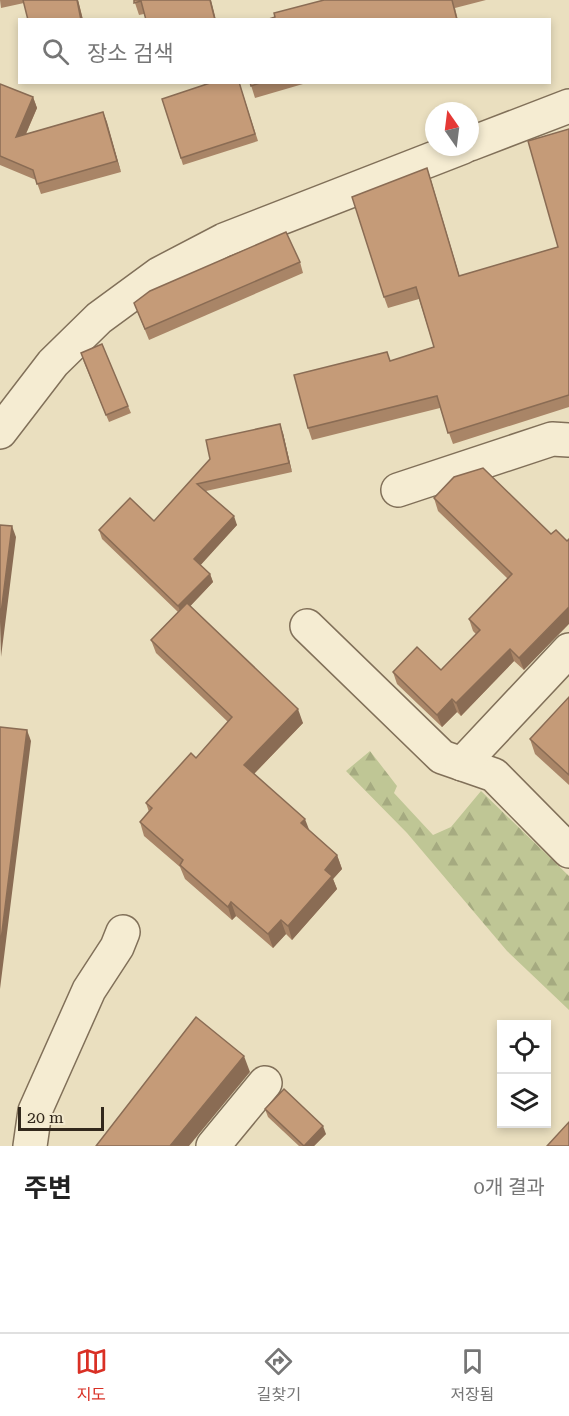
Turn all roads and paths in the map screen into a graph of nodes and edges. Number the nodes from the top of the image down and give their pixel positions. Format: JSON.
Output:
{"nodes":[{"id":1,"x":569,"y":106,"type":"edge"},
{"id":2,"x":479,"y":141,"type":"edge"},
{"id":3,"x":440,"y":156,"type":"edge"},
{"id":4,"x":0,"y":432,"type":"edge"},
{"id":5,"x":569,"y":440,"type":"edge"},
{"id":6,"x":398,"y":490,"type":"dead end"},
{"id":7,"x":308,"y":626,"type":"dead end"},
{"id":8,"x":569,"y":650,"type":"edge"},
{"id":9,"x":462,"y":764,"type":"junction"},
{"id":10,"x":569,"y":851,"type":"edge"},
{"id":11,"x":123,"y":932,"type":"dead end"},
{"id":12,"x":265,"y":1083,"type":"dead end"},
{"id":13,"x":30,"y":1146,"type":"edge"},
{"id":14,"x":213,"y":1146,"type":"edge"}],
"edges":[{"from":1,"to":2,"type":"street"},
{"from":3,"to":4,"type":"street"},
{"from":5,"to":6,"type":"street"},
{"from":7,"to":9,"type":"street"},
{"from":8,"to":9,"type":"street"},
{"from":9,"to":10,"type":"street"},
{"from":11,"to":13,"type":"street"},
{"from":12,"to":14,"type":"street"}]}
